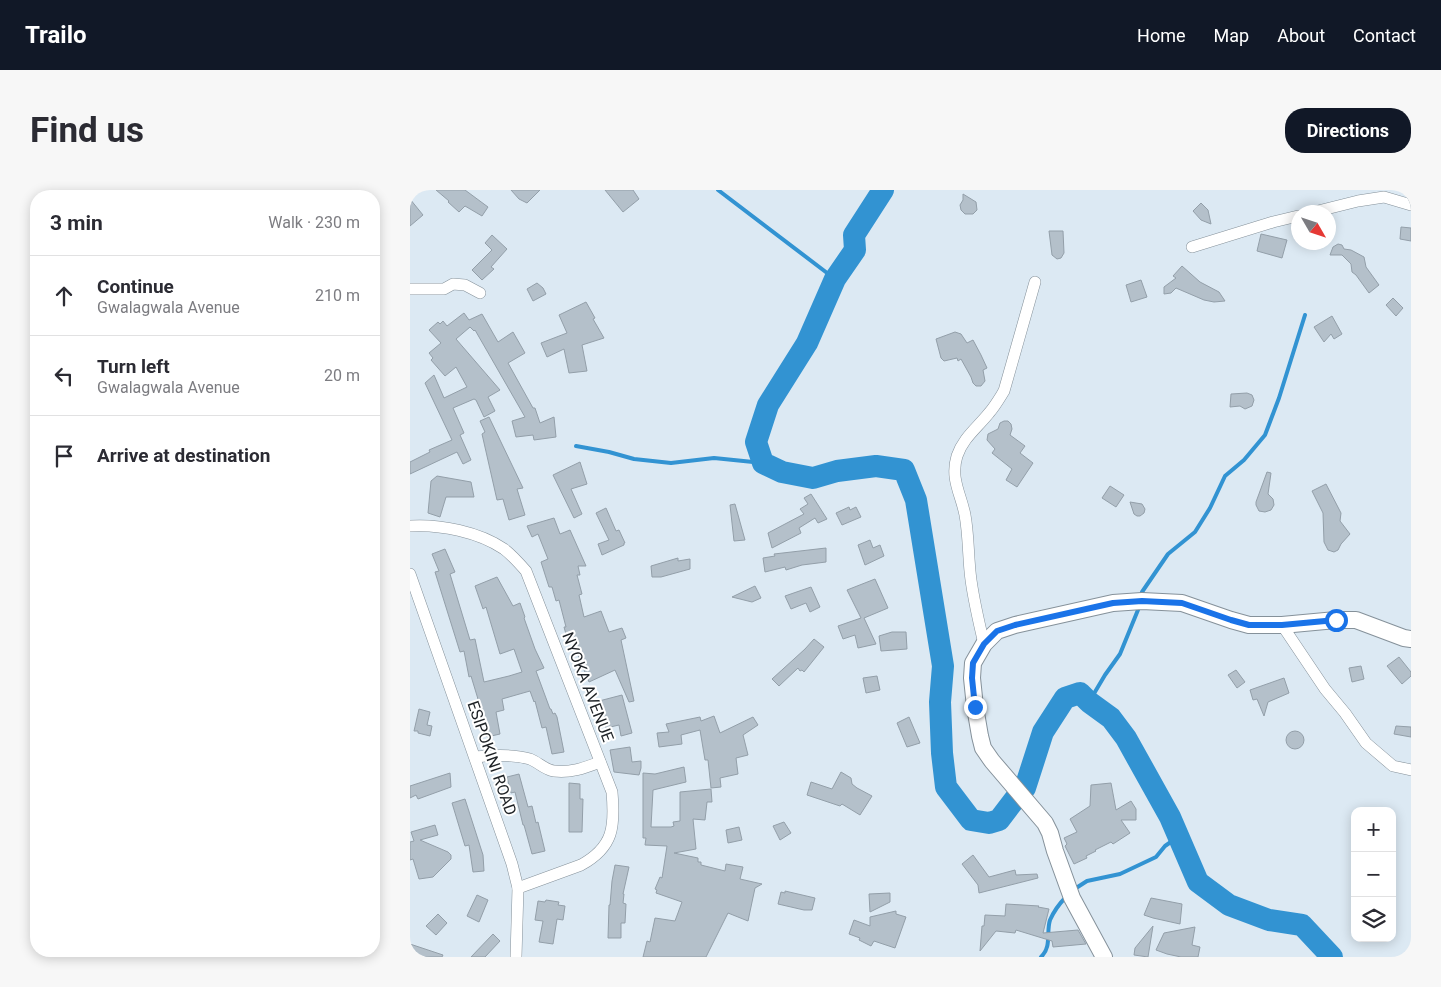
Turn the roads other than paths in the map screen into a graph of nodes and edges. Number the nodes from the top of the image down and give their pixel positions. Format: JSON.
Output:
{"nodes":[{"id":1,"x":1411,"y":205,"type":"edge"},
{"id":2,"x":1336,"y":206,"type":"edge"},
{"id":3,"x":1291,"y":218,"type":"edge"},
{"id":4,"x":1192,"y":247,"type":"dead end"},
{"id":5,"x":1035,"y":282,"type":"dead end"},
{"id":6,"x":410,"y":289,"type":"edge"},
{"id":7,"x":480,"y":293,"type":"dead end"},
{"id":8,"x":410,"y":526,"type":"edge"},
{"id":9,"x":410,"y":574,"type":"edge"},
{"id":10,"x":1282,"y":625,"type":"junction"},
{"id":11,"x":1411,"y":639,"type":"edge"},
{"id":12,"x":984,"y":644,"type":"junction"},
{"id":13,"x":475,"y":757,"type":"junction"},
{"id":14,"x":600,"y":762,"type":"junction"},
{"id":15,"x":1411,"y":770,"type":"edge"},
{"id":16,"x":518,"y":888,"type":"junction"},
{"id":17,"x":516,"y":957,"type":"edge"},
{"id":18,"x":1104,"y":957,"type":"edge"}],
"edges":[{"from":1,"to":2,"type":"street"},
{"from":3,"to":4,"type":"street"},
{"from":5,"to":12,"type":"street"},
{"from":6,"to":7,"type":"street"},
{"from":8,"to":14,"type":"street","name":"NYOKA AVENUE"},
{"from":9,"to":13,"type":"street","name":"ESIPOKINI ROAD"},
{"from":10,"to":11,"type":"street"},
{"from":10,"to":12,"type":"street"},
{"from":10,"to":15,"type":"street"},
{"from":12,"to":18,"type":"street"},
{"from":13,"to":14,"type":"street"},
{"from":13,"to":16,"type":"street","name":"ESIPOKINI ROAD"},
{"from":14,"to":16,"type":"street","name":"NYOKA AVENUE"},
{"from":16,"to":17,"type":"street","name":"ESIPOKINI ROAD"}]}
